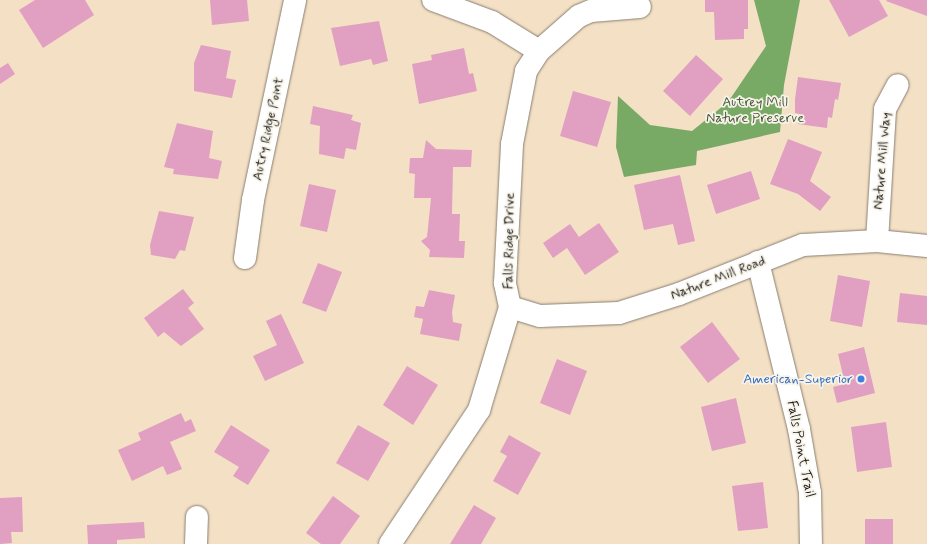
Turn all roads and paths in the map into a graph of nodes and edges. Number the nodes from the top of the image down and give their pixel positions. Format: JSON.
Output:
{"nodes":[{"id":1,"x":295,"y":0,"type":"edge"},
{"id":2,"x":433,"y":0,"type":"edge"},
{"id":3,"x":640,"y":7,"type":"dead end"},
{"id":4,"x":539,"y":51,"type":"junction"},
{"id":5,"x":898,"y":84,"type":"dead end"},
{"id":6,"x":877,"y":241,"type":"junction"},
{"id":7,"x":927,"y":246,"type":"edge"},
{"id":8,"x":246,"y":258,"type":"dead end"},
{"id":9,"x":758,"y":262,"type":"junction"},
{"id":10,"x":510,"y":307,"type":"junction"},
{"id":11,"x":197,"y":517,"type":"dead end"},
{"id":12,"x":196,"y":544,"type":"edge"},
{"id":13,"x":390,"y":544,"type":"edge"},
{"id":14,"x":811,"y":544,"type":"edge"}],
"edges":[{"from":1,"to":8,"type":"street","name":"Autry Ridge Point"},
{"from":2,"to":4,"type":"street"},
{"from":3,"to":4,"type":"street","name":"Falls Ridge Drive"},
{"from":4,"to":10,"type":"street","name":"Falls Ridge Drive"},
{"from":5,"to":6,"type":"street","name":"Nature Mill Way"},
{"from":6,"to":7,"type":"street","name":"Nature Mill Road"},
{"from":6,"to":9,"type":"street","name":"Nature Mill Road"},
{"from":9,"to":10,"type":"street","name":"Nature Mill Road"},
{"from":9,"to":14,"type":"street","name":"Falls Point Trail"},
{"from":10,"to":13,"type":"street","name":"Falls Ridge Drive"},
{"from":11,"to":12,"type":"street"}]}
